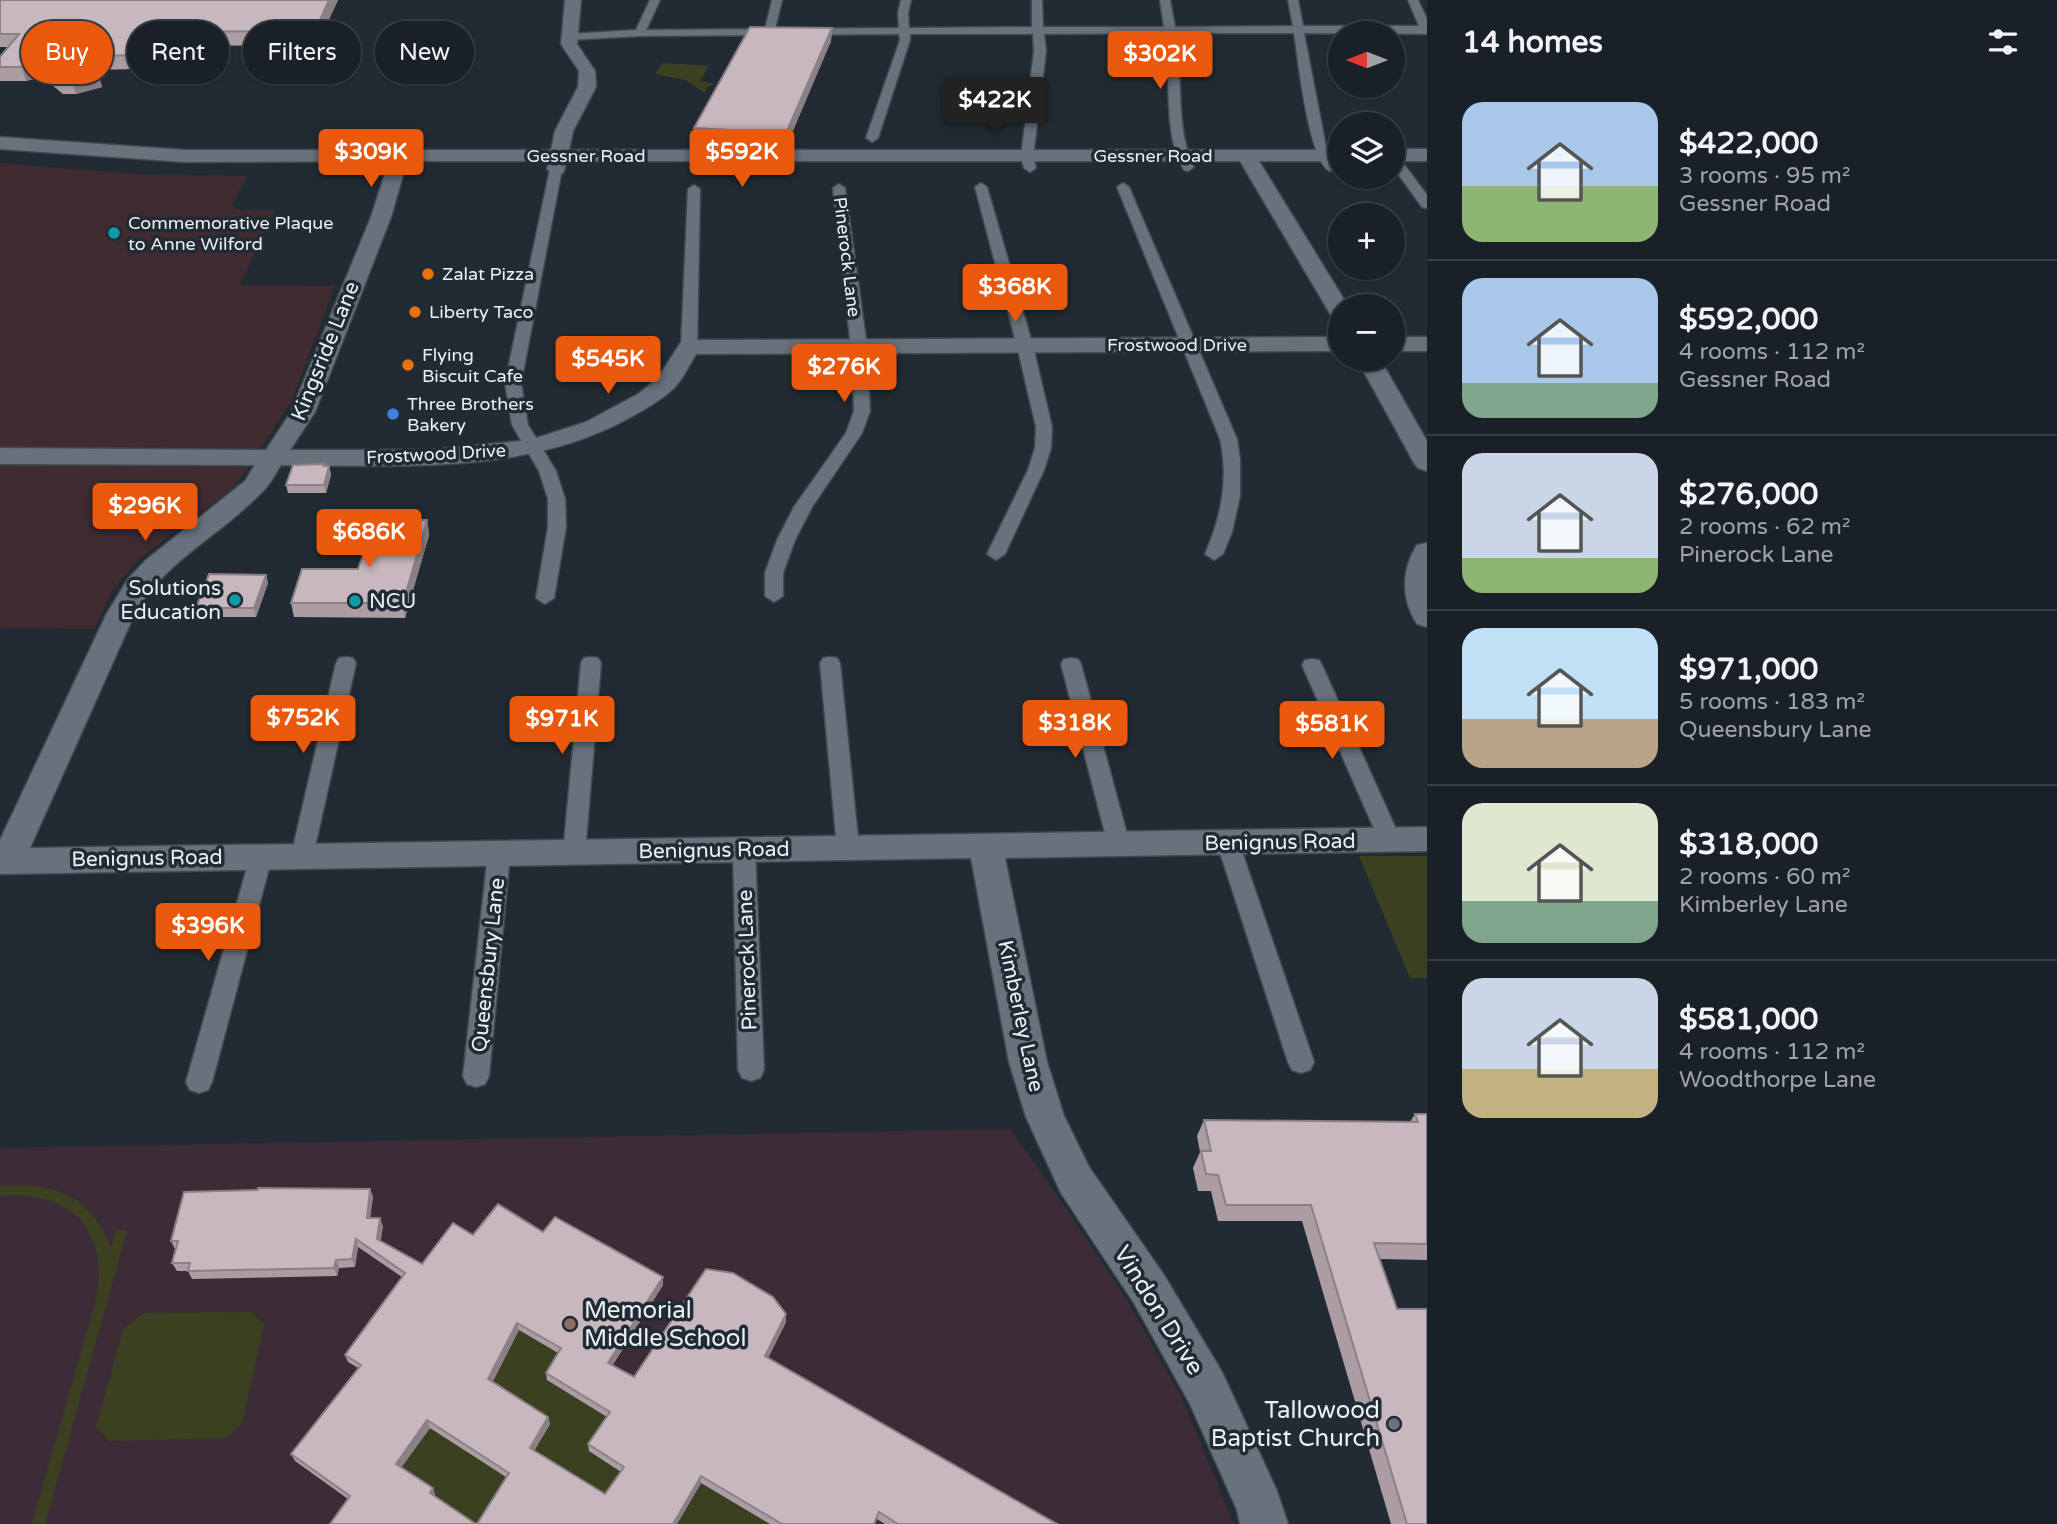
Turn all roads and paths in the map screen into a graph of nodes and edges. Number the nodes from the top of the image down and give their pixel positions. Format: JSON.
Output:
{"nodes":[{"id":1,"x":573,"y":0,"type":"edge"},
{"id":2,"x":655,"y":0,"type":"edge"},
{"id":3,"x":777,"y":0,"type":"edge"},
{"id":4,"x":906,"y":0,"type":"edge"},
{"id":5,"x":1037,"y":0,"type":"edge"},
{"id":6,"x":1165,"y":0,"type":"edge"},
{"id":7,"x":1293,"y":0,"type":"edge"},
{"id":8,"x":1413,"y":0,"type":"edge"},
{"id":9,"x":1173,"y":30,"type":"junction"},
{"id":10,"x":1297,"y":30,"type":"junction"},
{"id":11,"x":1426,"y":30,"type":"edge"},
{"id":12,"x":904,"y":31,"type":"junction"},
{"id":13,"x":1040,"y":31,"type":"junction"},
{"id":14,"x":640,"y":33,"type":"junction"},
{"id":15,"x":769,"y":33,"type":"junction"},
{"id":16,"x":568,"y":37,"type":"junction"},
{"id":17,"x":872,"y":138,"type":"dead end"},
{"id":18,"x":0,"y":143,"type":"edge"},
{"id":19,"x":1328,"y":143,"type":"edge"},
{"id":20,"x":1427,"y":155,"type":"edge"},
{"id":21,"x":0,"y":156,"type":"edge"},
{"id":22,"x":333,"y":156,"type":"junction"},
{"id":23,"x":1405,"y":160,"type":"edge"},
{"id":24,"x":1251,"y":161,"type":"junction"},
{"id":25,"x":1328,"y":161,"type":"edge"},
{"id":26,"x":398,"y":162,"type":"junction"},
{"id":27,"x":557,"y":162,"type":"junction"},
{"id":28,"x":1184,"y":162,"type":"junction"},
{"id":29,"x":1028,"y":163,"type":"junction"},
{"id":30,"x":1405,"y":164,"type":"edge"},
{"id":31,"x":1427,"y":167,"type":"edge"},
{"id":32,"x":236,"y":169,"type":"junction"},
{"id":33,"x":1405,"y":175,"type":"edge"},
{"id":34,"x":981,"y":187,"type":"dead end"},
{"id":35,"x":1123,"y":187,"type":"dead end"},
{"id":36,"x":839,"y":188,"type":"dead end"},
{"id":37,"x":694,"y":189,"type":"dead end"},
{"id":38,"x":1427,"y":204,"type":"edge"},
{"id":39,"x":1329,"y":294,"type":"edge"},
{"id":40,"x":1328,"y":344,"type":"edge"},
{"id":41,"x":1405,"y":344,"type":"edge"},
{"id":42,"x":1427,"y":344,"type":"edge"},
{"id":43,"x":1191,"y":345,"type":"junction"},
{"id":44,"x":1025,"y":346,"type":"junction"},
{"id":45,"x":689,"y":347,"type":"junction"},
{"id":46,"x":859,"y":347,"type":"junction"},
{"id":47,"x":1375,"y":371,"type":"edge"},
{"id":48,"x":533,"y":447,"type":"junction"},
{"id":49,"x":0,"y":456,"type":"edge"},
{"id":50,"x":275,"y":457,"type":"junction"},
{"id":51,"x":1427,"y":463,"type":"edge"},
{"id":52,"x":1427,"y":551,"type":"edge"},
{"id":53,"x":996,"y":554,"type":"dead end"},
{"id":54,"x":1214,"y":554,"type":"dead end"},
{"id":55,"x":774,"y":596,"type":"dead end"},
{"id":56,"x":545,"y":598,"type":"dead end"},
{"id":57,"x":1427,"y":618,"type":"edge"},
{"id":58,"x":346,"y":663,"type":"dead end"},
{"id":59,"x":591,"y":663,"type":"dead end"},
{"id":60,"x":830,"y":663,"type":"dead end"},
{"id":61,"x":1071,"y":664,"type":"dead end"},
{"id":62,"x":1312,"y":666,"type":"dead end"},
{"id":63,"x":1427,"y":839,"type":"edge"},
{"id":64,"x":1390,"y":840,"type":"junction"},
{"id":65,"x":1228,"y":843,"type":"junction"},
{"id":66,"x":1119,"y":845,"type":"junction"},
{"id":67,"x":986,"y":847,"type":"junction"},
{"id":68,"x":848,"y":848,"type":"junction"},
{"id":69,"x":744,"y":850,"type":"junction"},
{"id":70,"x":574,"y":853,"type":"junction"},
{"id":71,"x":499,"y":854,"type":"junction"},
{"id":72,"x":302,"y":856,"type":"junction"},
{"id":73,"x":261,"y":857,"type":"junction"},
{"id":74,"x":2,"y":866,"type":"edge"},
{"id":75,"x":1301,"y":1062,"type":"dead end"},
{"id":76,"x":751,"y":1070,"type":"dead end"},
{"id":77,"x":476,"y":1076,"type":"dead end"},
{"id":78,"x":199,"y":1082,"type":"dead end"},
{"id":79,"x":1075,"y":1180,"type":"joint"},
{"id":80,"x":1264,"y":1524,"type":"edge"}],
"edges":[{"from":1,"to":16,"type":"street"},
{"from":2,"to":14,"type":"street"},
{"from":3,"to":15,"type":"street"},
{"from":4,"to":12,"type":"street"},
{"from":5,"to":13,"type":"street"},
{"from":6,"to":9,"type":"street"},
{"from":7,"to":10,"type":"street"},
{"from":8,"to":11,"type":"street"},
{"from":9,"to":10,"type":"street"},
{"from":9,"to":13,"type":"street"},
{"from":9,"to":28,"type":"street"},
{"from":10,"to":11,"type":"street"},
{"from":10,"to":19,"type":"street"},
{"from":12,"to":13,"type":"street"},
{"from":12,"to":15,"type":"street"},
{"from":12,"to":17,"type":"street"},
{"from":13,"to":29,"type":"street"},
{"from":14,"to":15,"type":"street"},
{"from":14,"to":16,"type":"street"},
{"from":16,"to":27,"type":"street"},
{"from":18,"to":22,"type":"street","name":"Gessner Road"},
{"from":20,"to":23,"type":"street"},
{"from":21,"to":32,"type":"street","name":"Gessner Road"},
{"from":22,"to":26,"type":"street","name":"Gessner Road"},
{"from":22,"to":32,"type":"street"},
{"from":24,"to":25,"type":"street","name":"Gessner Road"},
{"from":24,"to":28,"type":"street","name":"Gessner Road"},
{"from":24,"to":39,"type":"street"},
{"from":26,"to":27,"type":"street","name":"Gessner Road"},
{"from":26,"to":32,"type":"street","name":"Gessner Road"},
{"from":26,"to":50,"type":"street","name":"Kingsride Lane"},
{"from":27,"to":29,"type":"street","name":"Gessner Road"},
{"from":27,"to":48,"type":"street"},
{"from":28,"to":29,"type":"street","name":"Gessner Road"},
{"from":30,"to":31,"type":"street"},
{"from":33,"to":38,"type":"street"},
{"from":34,"to":44,"type":"street"},
{"from":35,"to":43,"type":"street"},
{"from":36,"to":46,"type":"street","name":"Pinerock Lane"},
{"from":37,"to":45,"type":"street"},
{"from":40,"to":43,"type":"street","name":"Frostwood Drive"},
{"from":41,"to":42,"type":"street"},
{"from":43,"to":44,"type":"street","name":"Frostwood Drive"},
{"from":43,"to":54,"type":"street"},
{"from":44,"to":46,"type":"street","name":"Frostwood Drive"},
{"from":44,"to":53,"type":"street"},
{"from":45,"to":46,"type":"street","name":"Frostwood Drive"},
{"from":45,"to":48,"type":"street","name":"Frostwood Drive"},
{"from":46,"to":55,"type":"street","name":"Pinerock Lane"},
{"from":47,"to":51,"type":"street"},
{"from":48,"to":50,"type":"street","name":"Frostwood Drive"},
{"from":48,"to":56,"type":"street"},
{"from":49,"to":50,"type":"street","name":"Frostwood Drive"},
{"from":50,"to":74,"type":"street","name":"Kingsride Lane"},
{"from":52,"to":57,"type":"street"},
{"from":58,"to":72,"type":"street"},
{"from":59,"to":70,"type":"street"},
{"from":60,"to":68,"type":"street"},
{"from":61,"to":66,"type":"street"},
{"from":62,"to":64,"type":"street"},
{"from":63,"to":64,"type":"street","name":"Benignus Road"},
{"from":64,"to":65,"type":"street","name":"Benignus Road"},
{"from":65,"to":66,"type":"street","name":"Benignus Road"},
{"from":65,"to":75,"type":"street"},
{"from":66,"to":67,"type":"street","name":"Benignus Road"},
{"from":67,"to":68,"type":"street","name":"Benignus Road"},
{"from":67,"to":79,"type":"street","name":"Kimberley Lane"},
{"from":68,"to":69,"type":"street","name":"Benignus Road"},
{"from":69,"to":70,"type":"street","name":"Benignus Road"},
{"from":69,"to":76,"type":"street","name":"Pinerock Lane"},
{"from":70,"to":71,"type":"street","name":"Benignus Road"},
{"from":71,"to":72,"type":"street","name":"Benignus Road"},
{"from":71,"to":77,"type":"street","name":"Queensbury Lane"},
{"from":72,"to":73,"type":"street","name":"Benignus Road"},
{"from":73,"to":74,"type":"street","name":"Benignus Road"},
{"from":73,"to":78,"type":"street"},
{"from":79,"to":80,"type":"street","name":"Vindon Drive"}]}
